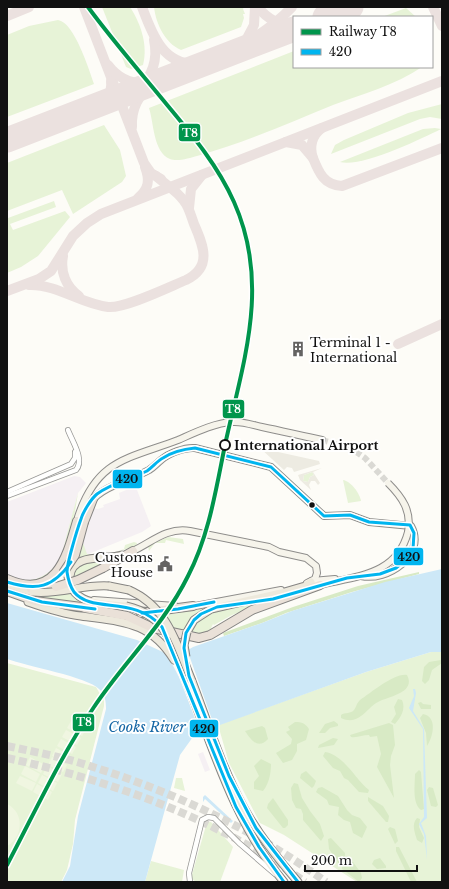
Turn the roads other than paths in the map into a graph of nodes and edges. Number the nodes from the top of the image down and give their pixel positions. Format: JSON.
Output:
{"nodes":[{"id":1,"x":68,"y":430,"type":"dead end"},
{"id":2,"x":322,"y":440,"type":"tunnel mouth"},
{"id":3,"x":74,"y":448,"type":"junction"},
{"id":4,"x":388,"y":483,"type":"tunnel mouth"},
{"id":5,"x":7,"y":492,"type":"edge"},
{"id":6,"x":7,"y":496,"type":"edge"},
{"id":7,"x":94,"y":497,"type":"joint"},
{"id":8,"x":80,"y":520,"type":"junction"},
{"id":9,"x":74,"y":531,"type":"junction"},
{"id":10,"x":133,"y":551,"type":"junction"},
{"id":11,"x":65,"y":572,"type":"junction"},
{"id":12,"x":361,"y":576,"type":"junction"},
{"id":13,"x":348,"y":578,"type":"junction"},
{"id":14,"x":7,"y":579,"type":"edge"},
{"id":15,"x":312,"y":582,"type":"junction"},
{"id":16,"x":7,"y":584,"type":"edge"},
{"id":17,"x":320,"y":585,"type":"junction"},
{"id":18,"x":25,"y":588,"type":"junction"},
{"id":19,"x":34,"y":591,"type":"junction"},
{"id":20,"x":7,"y":592,"type":"edge"},
{"id":21,"x":75,"y":593,"type":"junction"},
{"id":22,"x":240,"y":602,"type":"junction"},
{"id":23,"x":193,"y":606,"type":"junction"},
{"id":24,"x":85,"y":608,"type":"junction"},
{"id":25,"x":189,"y":682,"type":"junction"},
{"id":26,"x":215,"y":749,"type":"junction"},
{"id":27,"x":283,"y":880,"type":"edge"},
{"id":28,"x":190,"y":882,"type":"edge"},
{"id":29,"x":298,"y":882,"type":"edge"}],
"edges":[{"from":1,"to":3,"type":"street"},
{"from":2,"to":8,"type":"street"},
{"from":3,"to":5,"type":"street"},
{"from":3,"to":6,"type":"street"},
{"from":4,"to":12,"type":"street","bridge":true},
{"from":7,"to":8,"type":"highway"},
{"from":7,"to":12,"type":"street"},
{"from":8,"to":9,"type":"highway"},
{"from":8,"to":11,"type":"highway","bridge":true},
{"from":9,"to":11,"type":"main road"},
{"from":9,"to":14,"type":"highway"},
{"from":10,"to":15,"type":"street"},
{"from":10,"to":19,"type":"highway","bridge":true},
{"from":10,"to":21,"type":"main road"},
{"from":11,"to":18,"type":"highway"},
{"from":11,"to":21,"type":"main road"},
{"from":12,"to":13,"type":"street"},
{"from":13,"to":15,"type":"street"},
{"from":13,"to":17,"type":"street"},
{"from":15,"to":22,"type":"main road"},
{"from":15,"to":23,"type":"street"},
{"from":16,"to":18,"type":"highway"},
{"from":16,"to":19,"type":"main road"},
{"from":17,"to":22,"type":"main road"},
{"from":17,"to":24,"type":"highway"},
{"from":18,"to":19,"type":"highway"},
{"from":19,"to":25,"type":"main road","bridge":true},
{"from":20,"to":24,"type":"highway"},
{"from":20,"to":25,"type":"main road"},
{"from":21,"to":23,"type":"street"},
{"from":21,"to":25,"type":"main road","bridge":true},
{"from":22,"to":25,"type":"main road","bridge":true},
{"from":23,"to":24,"type":"highway"},
{"from":25,"to":26,"type":"main road"},
{"from":26,"to":27,"type":"main road"},
{"from":26,"to":29,"type":"main road"},
{"from":27,"to":28,"type":"street"}]}
